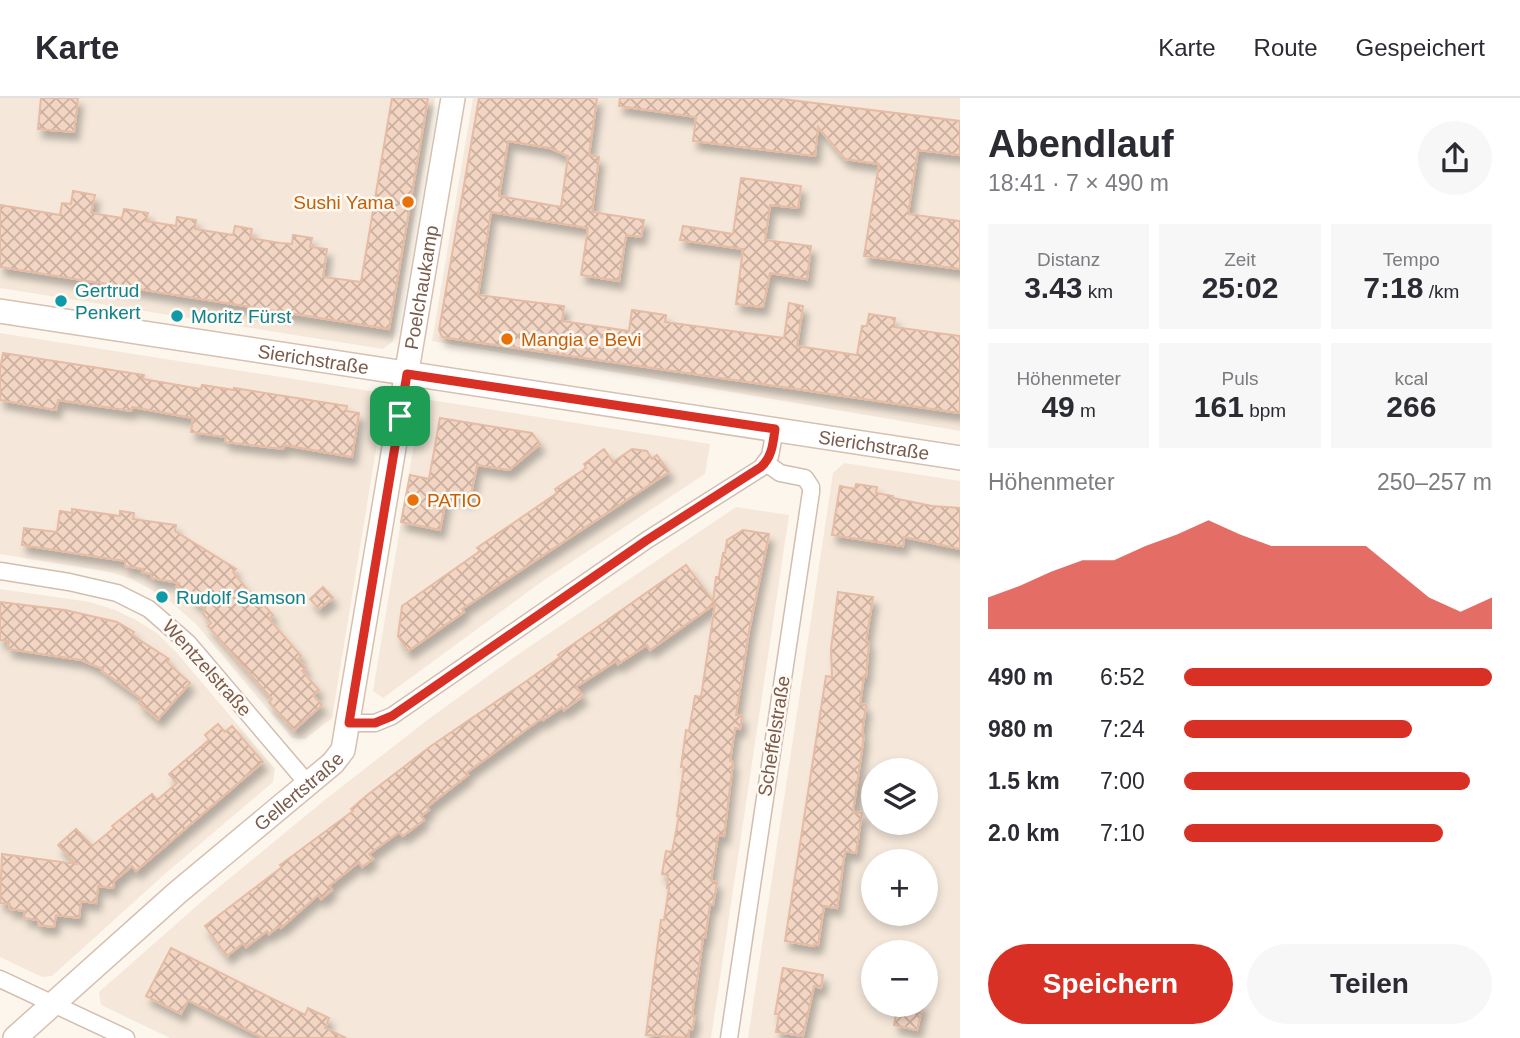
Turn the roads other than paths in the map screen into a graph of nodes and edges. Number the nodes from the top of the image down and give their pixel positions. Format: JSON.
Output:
{"nodes":[{"id":1,"x":453,"y":98,"type":"edge"},
{"id":2,"x":0,"y":311,"type":"edge"},
{"id":3,"x":407,"y":374,"type":"junction"},
{"id":4,"x":775,"y":429,"type":"junction"},
{"id":5,"x":960,"y":458,"type":"edge"},
{"id":6,"x":766,"y":463,"type":"junction"},
{"id":7,"x":0,"y":571,"type":"edge"},
{"id":8,"x":349,"y":723,"type":"junction"},
{"id":9,"x":308,"y":784,"type":"junction"},
{"id":10,"x":0,"y":979,"type":"edge"},
{"id":11,"x":53,"y":1003,"type":"junction"},
{"id":12,"x":15,"y":1038,"type":"edge"},
{"id":13,"x":126,"y":1038,"type":"edge"},
{"id":14,"x":729,"y":1038,"type":"edge"}],
"edges":[{"from":1,"to":3,"type":"street","name":"Poelchaukamp"},
{"from":2,"to":3,"type":"street","name":"Sierichstraße"},
{"from":3,"to":4,"type":"street","name":"Sierichstraße"},
{"from":3,"to":8,"type":"street","name":"Poelchaukamp"},
{"from":4,"to":5,"type":"street","name":"Sierichstraße"},
{"from":4,"to":6,"type":"street"},
{"from":6,"to":8,"type":"street","name":"Gellertstraße"},
{"from":6,"to":14,"type":"street","name":"Scheffelstraße"},
{"from":7,"to":9,"type":"street","name":"Wentzelstraße"},
{"from":8,"to":9,"type":"street","name":"Gellertstraße"},
{"from":9,"to":11,"type":"street","name":"Gellertstraße"},
{"from":10,"to":11,"type":"street"},
{"from":11,"to":12,"type":"street","name":"Gellertstraße"},
{"from":11,"to":13,"type":"street"}]}
